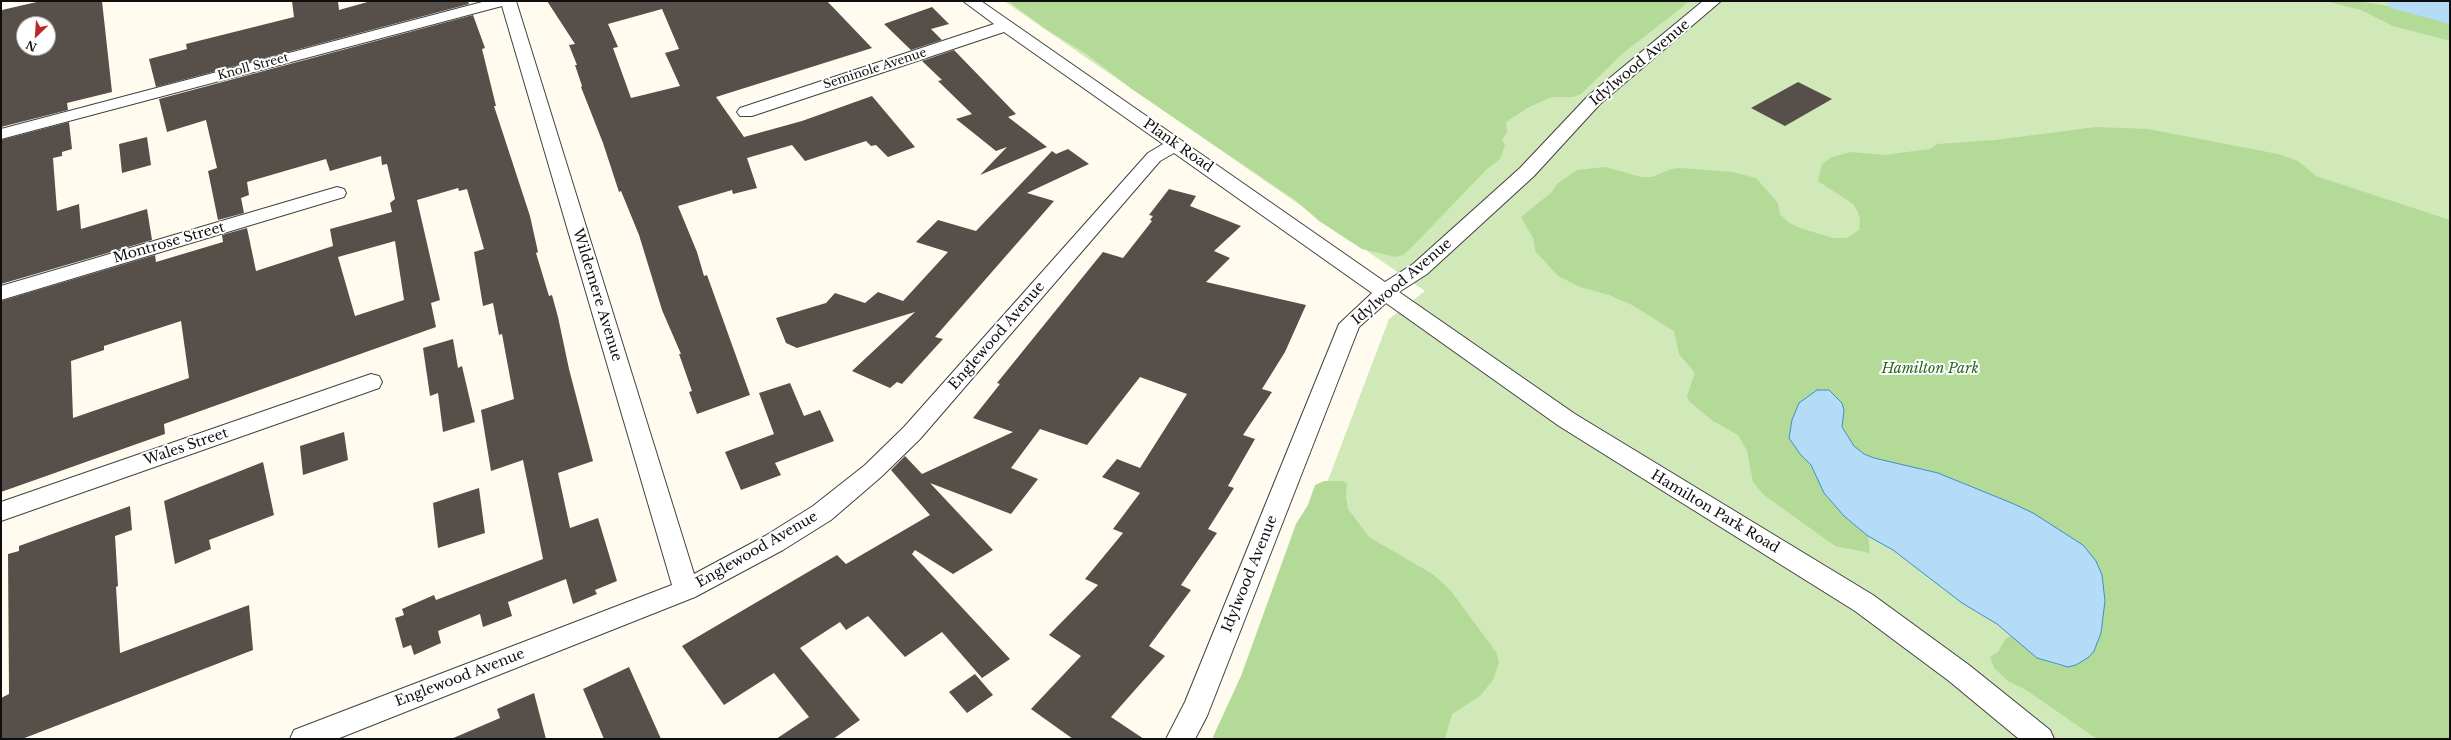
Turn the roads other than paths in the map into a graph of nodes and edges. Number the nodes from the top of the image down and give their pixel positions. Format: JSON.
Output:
{"nodes":[{"id":1,"x":504,"y":1,"type":"edge"},
{"id":2,"x":508,"y":1,"type":"edge"},
{"id":3,"x":970,"y":1,"type":"edge"},
{"id":4,"x":1713,"y":1,"type":"edge"},
{"id":5,"x":1005,"y":26,"type":"junction"},
{"id":6,"x":746,"y":112,"type":"dead end"},
{"id":7,"x":1,"y":134,"type":"edge"},
{"id":8,"x":1176,"y":144,"type":"junction"},
{"id":9,"x":338,"y":193,"type":"dead end"},
{"id":10,"x":1385,"y":292,"type":"junction"},
{"id":11,"x":1,"y":293,"type":"edge"},
{"id":12,"x":371,"y":382,"type":"dead end"},
{"id":13,"x":1,"y":512,"type":"edge"},
{"id":14,"x":686,"y":590,"type":"junction"},
{"id":15,"x":304,"y":739,"type":"edge"},
{"id":16,"x":1180,"y":739,"type":"edge"},
{"id":17,"x":2040,"y":739,"type":"edge"}],
"edges":[{"from":1,"to":7,"type":"street","name":"Knoll Street"},
{"from":2,"to":14,"type":"street","name":"Wildemere Avenue"},
{"from":3,"to":5,"type":"street","name":"Plank Road"},
{"from":4,"to":10,"type":"street","name":"Idylwood Avenue"},
{"from":5,"to":6,"type":"street","name":"Seminole Avenue"},
{"from":5,"to":8,"type":"street","name":"Plank Road"},
{"from":8,"to":10,"type":"street","name":"Plank Road"},
{"from":8,"to":14,"type":"street","name":"Englewood Avenue"},
{"from":9,"to":11,"type":"street","name":"Montrose Street"},
{"from":10,"to":16,"type":"street","name":"Idylwood Avenue"},
{"from":10,"to":17,"type":"street","name":"Hamilton Park Road"},
{"from":12,"to":13,"type":"street","name":"Wales Street"},
{"from":14,"to":15,"type":"street","name":"Englewood Avenue"}]}
